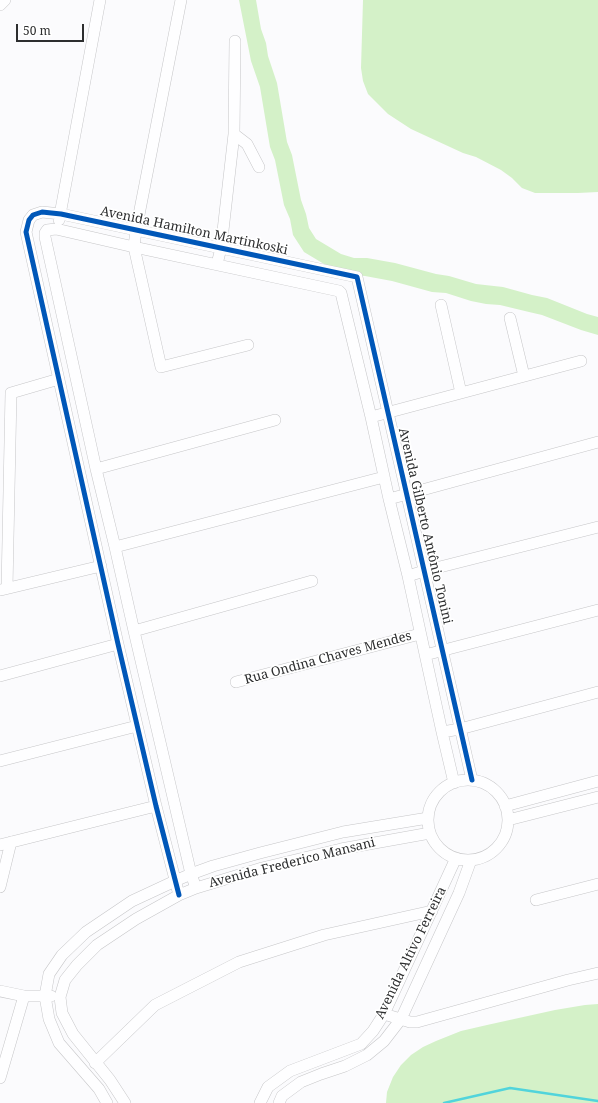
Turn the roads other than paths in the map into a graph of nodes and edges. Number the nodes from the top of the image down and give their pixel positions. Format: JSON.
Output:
{"nodes":[{"id":1,"x":5,"y":0,"type":"edge"},
{"id":2,"x":100,"y":0,"type":"edge"},
{"id":3,"x":181,"y":0,"type":"edge"},
{"id":4,"x":0,"y":5,"type":"edge"},
{"id":5,"x":235,"y":41,"type":"dead end"},
{"id":6,"x":234,"y":134,"type":"junction"},
{"id":7,"x":259,"y":167,"type":"dead end"},
{"id":8,"x":61,"y":214,"type":"junction"},
{"id":9,"x":52,"y":229,"type":"junction"},
{"id":10,"x":136,"y":230,"type":"junction"},
{"id":11,"x":134,"y":247,"type":"junction"},
{"id":12,"x":221,"y":248,"type":"junction"},
{"id":13,"x":217,"y":264,"type":"junction"},
{"id":14,"x":357,"y":277,"type":"joint"},
{"id":15,"x":441,"y":305,"type":"dead end"},
{"id":16,"x":510,"y":318,"type":"dead end"},
{"id":17,"x":248,"y":345,"type":"dead end"},
{"id":18,"x":580,"y":361,"type":"dead end"},
{"id":19,"x":524,"y":376,"type":"junction"},
{"id":20,"x":59,"y":379,"type":"junction"},
{"id":21,"x":461,"y":393,"type":"junction"},
{"id":22,"x":388,"y":412,"type":"junction"},
{"id":23,"x":371,"y":417,"type":"junction"},
{"id":24,"x":275,"y":420,"type":"dead end"},
{"id":25,"x":598,"y":442,"type":"edge"},
{"id":26,"x":96,"y":469,"type":"junction"},
{"id":27,"x":384,"y":477,"type":"junction"},
{"id":28,"x":406,"y":494,"type":"junction"},
{"id":29,"x":389,"y":499,"type":"junction"},
{"id":30,"x":598,"y":527,"type":"edge"},
{"id":31,"x":115,"y":547,"type":"junction"},
{"id":32,"x":100,"y":566,"type":"junction"},
{"id":33,"x":424,"y":571,"type":"junction"},
{"id":34,"x":408,"y":576,"type":"junction"},
{"id":35,"x":312,"y":580,"type":"dead end"},
{"id":36,"x":4,"y":589,"type":"edge"},
{"id":37,"x":598,"y":610,"type":"edge"},
{"id":38,"x":134,"y":631,"type":"junction"},
{"id":39,"x":420,"y":634,"type":"junction"},
{"id":40,"x":118,"y":644,"type":"junction"},
{"id":41,"x":442,"y":650,"type":"junction"},
{"id":42,"x":425,"y":655,"type":"junction"},
{"id":43,"x":0,"y":676,"type":"edge"},
{"id":44,"x":236,"y":682,"type":"dead end"},
{"id":45,"x":598,"y":692,"type":"edge"},
{"id":46,"x":137,"y":726,"type":"junction"},
{"id":47,"x":460,"y":729,"type":"junction"},
{"id":48,"x":442,"y":732,"type":"junction"},
{"id":49,"x":0,"y":761,"type":"edge"},
{"id":50,"x":472,"y":780,"type":"junction"},
{"id":51,"x":598,"y":781,"type":"edge"},
{"id":52,"x":454,"y":783,"type":"junction"},
{"id":53,"x":598,"y":797,"type":"edge"},
{"id":54,"x":156,"y":806,"type":"junction"},
{"id":55,"x":505,"y":806,"type":"junction"},
{"id":56,"x":428,"y":818,"type":"junction"},
{"id":57,"x":508,"y":820,"type":"junction"},
{"id":58,"x":430,"y":833,"type":"junction"},
{"id":59,"x":5,"y":844,"type":"edge"},
{"id":60,"x":456,"y":858,"type":"junction"},
{"id":61,"x":471,"y":860,"type":"junction"},
{"id":62,"x":191,"y":874,"type":"junction"},
{"id":63,"x":175,"y":881,"type":"junction"},
{"id":64,"x":598,"y":884,"type":"edge"},
{"id":65,"x":0,"y":887,"type":"edge"},
{"id":66,"x":196,"y":888,"type":"junction"},
{"id":67,"x":179,"y":895,"type":"junction"},
{"id":68,"x":536,"y":900,"type":"dead end"},
{"id":69,"x":432,"y":911,"type":"junction"},
{"id":70,"x":598,"y":974,"type":"edge"},
{"id":71,"x":0,"y":991,"type":"edge"},
{"id":72,"x":24,"y":996,"type":"junction"},
{"id":73,"x":45,"y":996,"type":"junction"},
{"id":74,"x":60,"y":997,"type":"junction"},
{"id":75,"x":384,"y":1014,"type":"junction"},
{"id":76,"x":401,"y":1019,"type":"junction"},
{"id":77,"x":95,"y":1063,"type":"junction"},
{"id":78,"x":0,"y":1078,"type":"edge"},
{"id":79,"x":107,"y":1103,"type":"edge"},
{"id":80,"x":125,"y":1103,"type":"edge"},
{"id":81,"x":260,"y":1103,"type":"edge"},
{"id":82,"x":278,"y":1103,"type":"edge"}],
"edges":[{"from":1,"to":4,"type":"street"},
{"from":2,"to":8,"type":"street"},
{"from":3,"to":10,"type":"street"},
{"from":5,"to":6,"type":"street"},
{"from":6,"to":7,"type":"street"},
{"from":6,"to":12,"type":"street"},
{"from":8,"to":9,"type":"street"},
{"from":8,"to":10,"type":"street","name":"Avenida Hamilton Martinkoski"},
{"from":8,"to":20,"type":"street","name":"Avenida Hamilton Martinkoski"},
{"from":9,"to":11,"type":"street"},
{"from":9,"to":26,"type":"street"},
{"from":10,"to":11,"type":"street"},
{"from":10,"to":12,"type":"street","name":"Avenida Hamilton Martinkoski"},
{"from":11,"to":13,"type":"street"},
{"from":11,"to":17,"type":"street"},
{"from":12,"to":13,"type":"street"},
{"from":12,"to":14,"type":"street","name":"Avenida Hamilton Martinkoski"},
{"from":13,"to":23,"type":"street"},
{"from":14,"to":22,"type":"street","name":"Avenida Gilberto Antônio Tonini"},
{"from":15,"to":21,"type":"street"},
{"from":16,"to":19,"type":"street"},
{"from":18,"to":19,"type":"street"},
{"from":19,"to":21,"type":"street"},
{"from":20,"to":32,"type":"street"},
{"from":20,"to":36,"type":"street"},
{"from":21,"to":22,"type":"street"},
{"from":22,"to":23,"type":"street"},
{"from":22,"to":28,"type":"street","name":"Avenida Gilberto Antônio Tonini"},
{"from":23,"to":27,"type":"street"},
{"from":24,"to":26,"type":"street"},
{"from":25,"to":28,"type":"street"},
{"from":26,"to":31,"type":"street"},
{"from":27,"to":29,"type":"street"},
{"from":27,"to":31,"type":"street"},
{"from":28,"to":29,"type":"street"},
{"from":28,"to":33,"type":"street","name":"Avenida Gilberto Antônio Tonini"},
{"from":29,"to":34,"type":"street"},
{"from":30,"to":33,"type":"street"},
{"from":31,"to":38,"type":"street"},
{"from":32,"to":36,"type":"street"},
{"from":32,"to":40,"type":"street"},
{"from":33,"to":34,"type":"street"},
{"from":33,"to":41,"type":"street","name":"Avenida Gilberto Antônio Tonini"},
{"from":34,"to":39,"type":"street"},
{"from":35,"to":38,"type":"street"},
{"from":37,"to":41,"type":"street"},
{"from":38,"to":62,"type":"street"},
{"from":39,"to":42,"type":"street"},
{"from":39,"to":44,"type":"street","name":"Rua Ondina Chaves Mendes"},
{"from":40,"to":43,"type":"street"},
{"from":40,"to":46,"type":"street"},
{"from":41,"to":42,"type":"street"},
{"from":41,"to":47,"type":"street","name":"Avenida Gilberto Antônio Tonini"},
{"from":42,"to":48,"type":"street"},
{"from":45,"to":47,"type":"street"},
{"from":46,"to":49,"type":"street"},
{"from":46,"to":54,"type":"street"},
{"from":47,"to":48,"type":"street"},
{"from":47,"to":50,"type":"street","name":"Avenida Gilberto Antônio Tonini"},
{"from":48,"to":52,"type":"street"},
{"from":50,"to":52,"type":"street"},
{"from":50,"to":55,"type":"street"},
{"from":51,"to":55,"type":"street"},
{"from":52,"to":56,"type":"street"},
{"from":53,"to":57,"type":"street"},
{"from":54,"to":59,"type":"street"},
{"from":54,"to":63,"type":"street"},
{"from":55,"to":57,"type":"street"},
{"from":56,"to":58,"type":"street"},
{"from":56,"to":62,"type":"street","name":"Avenida Frederico Mansani"},
{"from":57,"to":61,"type":"street"},
{"from":58,"to":60,"type":"street"},
{"from":58,"to":66,"type":"street","name":"Avenida Frederico Mansani"},
{"from":59,"to":65,"type":"street"},
{"from":60,"to":61,"type":"street"},
{"from":60,"to":69,"type":"street","name":"Avenida Altivo Ferreira"},
{"from":61,"to":76,"type":"street","name":"Avenida Altivo Ferreira"},
{"from":62,"to":63,"type":"street","name":"Avenida Frederico Mansani"},
{"from":62,"to":66,"type":"street"},
{"from":63,"to":67,"type":"street"},
{"from":63,"to":73,"type":"street","name":"Avenida Frederico Mansani"},
{"from":64,"to":68,"type":"street"},
{"from":66,"to":67,"type":"street","name":"Avenida Frederico Mansani"},
{"from":67,"to":74,"type":"street","name":"Avenida Frederico Mansani"},
{"from":69,"to":75,"type":"street","name":"Avenida Altivo Ferreira"},
{"from":69,"to":77,"type":"street"},
{"from":70,"to":76,"type":"street"},
{"from":71,"to":72,"type":"street"},
{"from":72,"to":73,"type":"street"},
{"from":72,"to":78,"type":"street"},
{"from":73,"to":74,"type":"street"},
{"from":73,"to":79,"type":"street","name":"Avenida Frederico Mansani"},
{"from":74,"to":77,"type":"street","name":"Avenida Frederico Mansani"},
{"from":75,"to":76,"type":"street"},
{"from":75,"to":81,"type":"street","name":"Avenida Altivo Ferreira"},
{"from":76,"to":82,"type":"street","name":"Avenida Altivo Ferreira"},
{"from":77,"to":80,"type":"street","name":"Avenida Frederico Mansani"}]}
